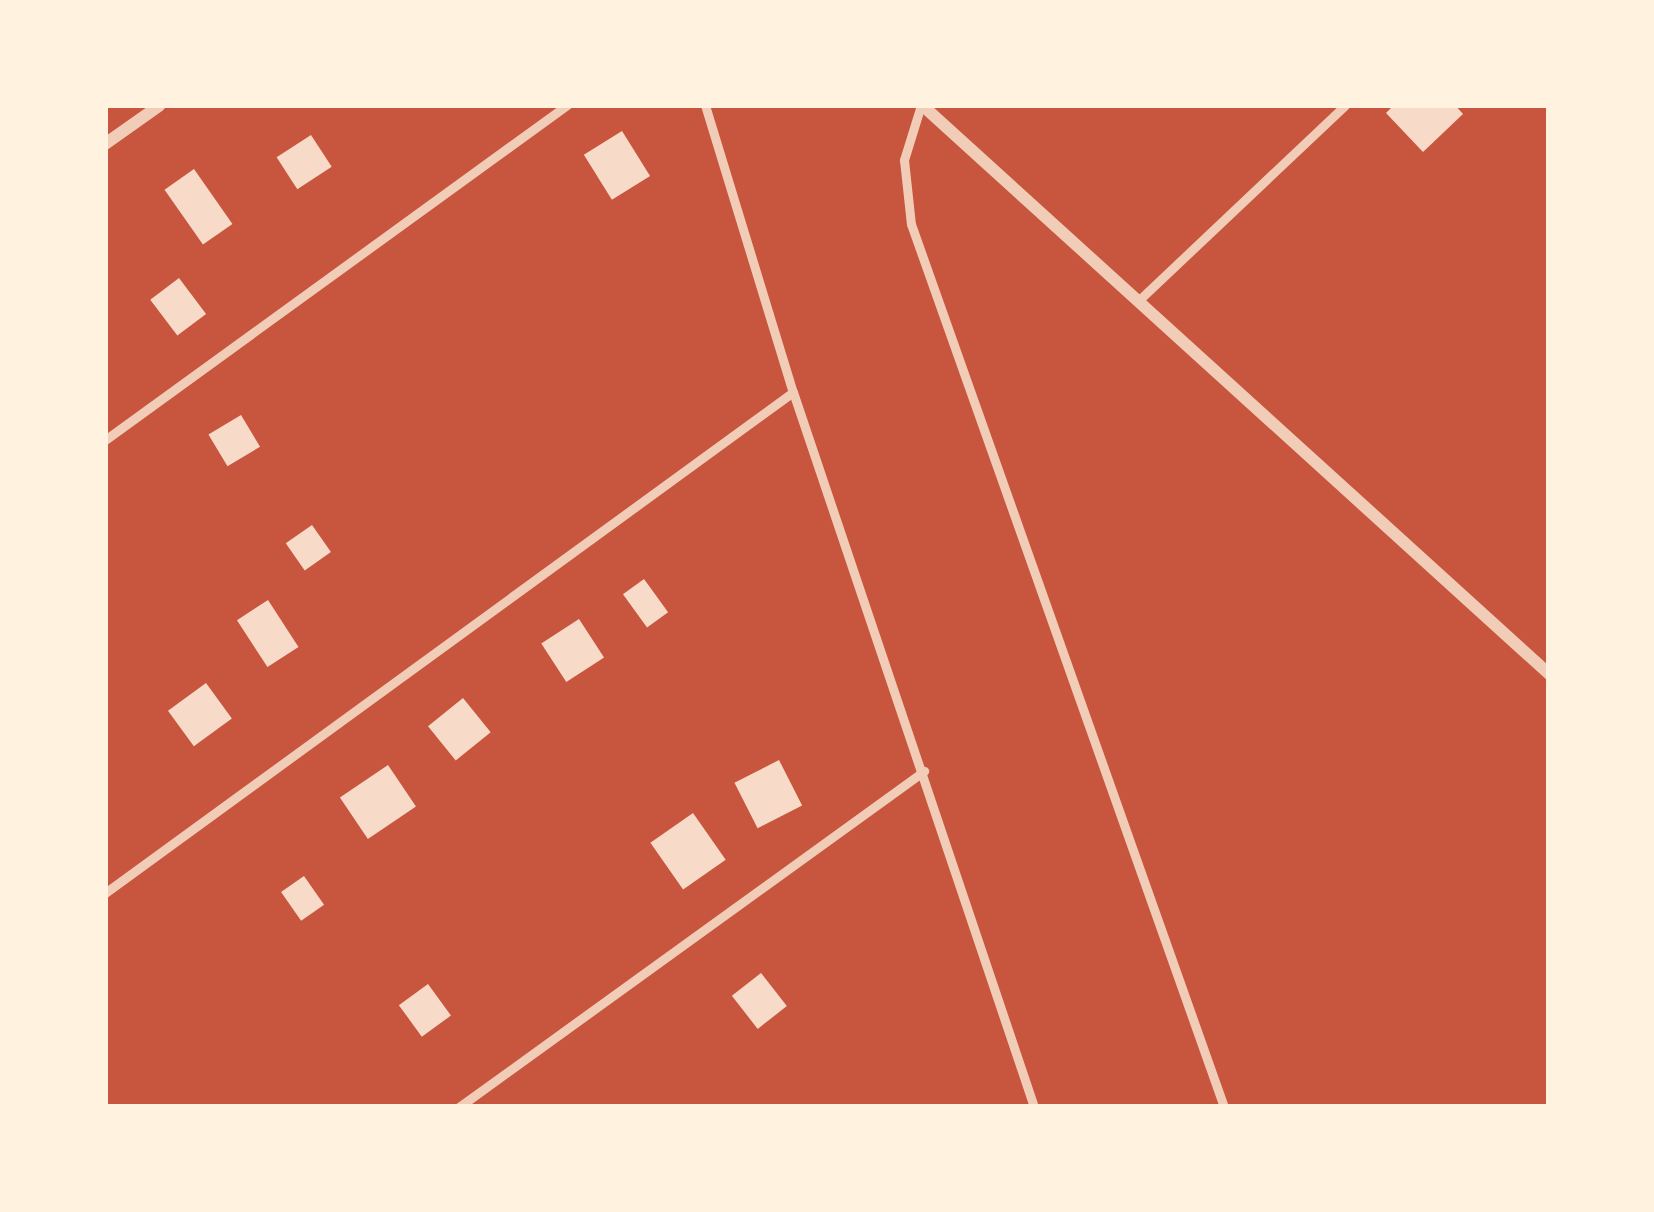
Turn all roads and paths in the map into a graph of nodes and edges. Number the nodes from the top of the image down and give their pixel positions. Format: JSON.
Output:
{"nodes":[{"id":1,"x":160,"y":105,"type":"edge"},
{"id":2,"x":567,"y":105,"type":"edge"},
{"id":3,"x":705,"y":105,"type":"edge"},
{"id":4,"x":921,"y":105,"type":"edge"},
{"id":5,"x":1345,"y":105,"type":"edge"},
{"id":6,"x":105,"y":144,"type":"edge"},
{"id":7,"x":1138,"y":301,"type":"junction"},
{"id":8,"x":793,"y":392,"type":"junction"},
{"id":9,"x":105,"y":440,"type":"edge"},
{"id":10,"x":1549,"y":674,"type":"edge"},
{"id":11,"x":924,"y":771,"type":"junction"},
{"id":12,"x":105,"y":893,"type":"edge"},
{"id":13,"x":459,"y":1107,"type":"edge"},
{"id":14,"x":1034,"y":1107,"type":"edge"},
{"id":15,"x":1224,"y":1107,"type":"edge"}],
"edges":[{"from":1,"to":6,"type":"street"},
{"from":2,"to":9,"type":"lane"},
{"from":3,"to":8,"type":"lane"},
{"from":4,"to":7,"type":"street"},
{"from":4,"to":15,"type":"lane"},
{"from":5,"to":7,"type":"lane"},
{"from":7,"to":10,"type":"street"},
{"from":8,"to":11,"type":"lane"},
{"from":8,"to":12,"type":"lane"},
{"from":11,"to":13,"type":"lane"},
{"from":11,"to":14,"type":"lane"}]}
